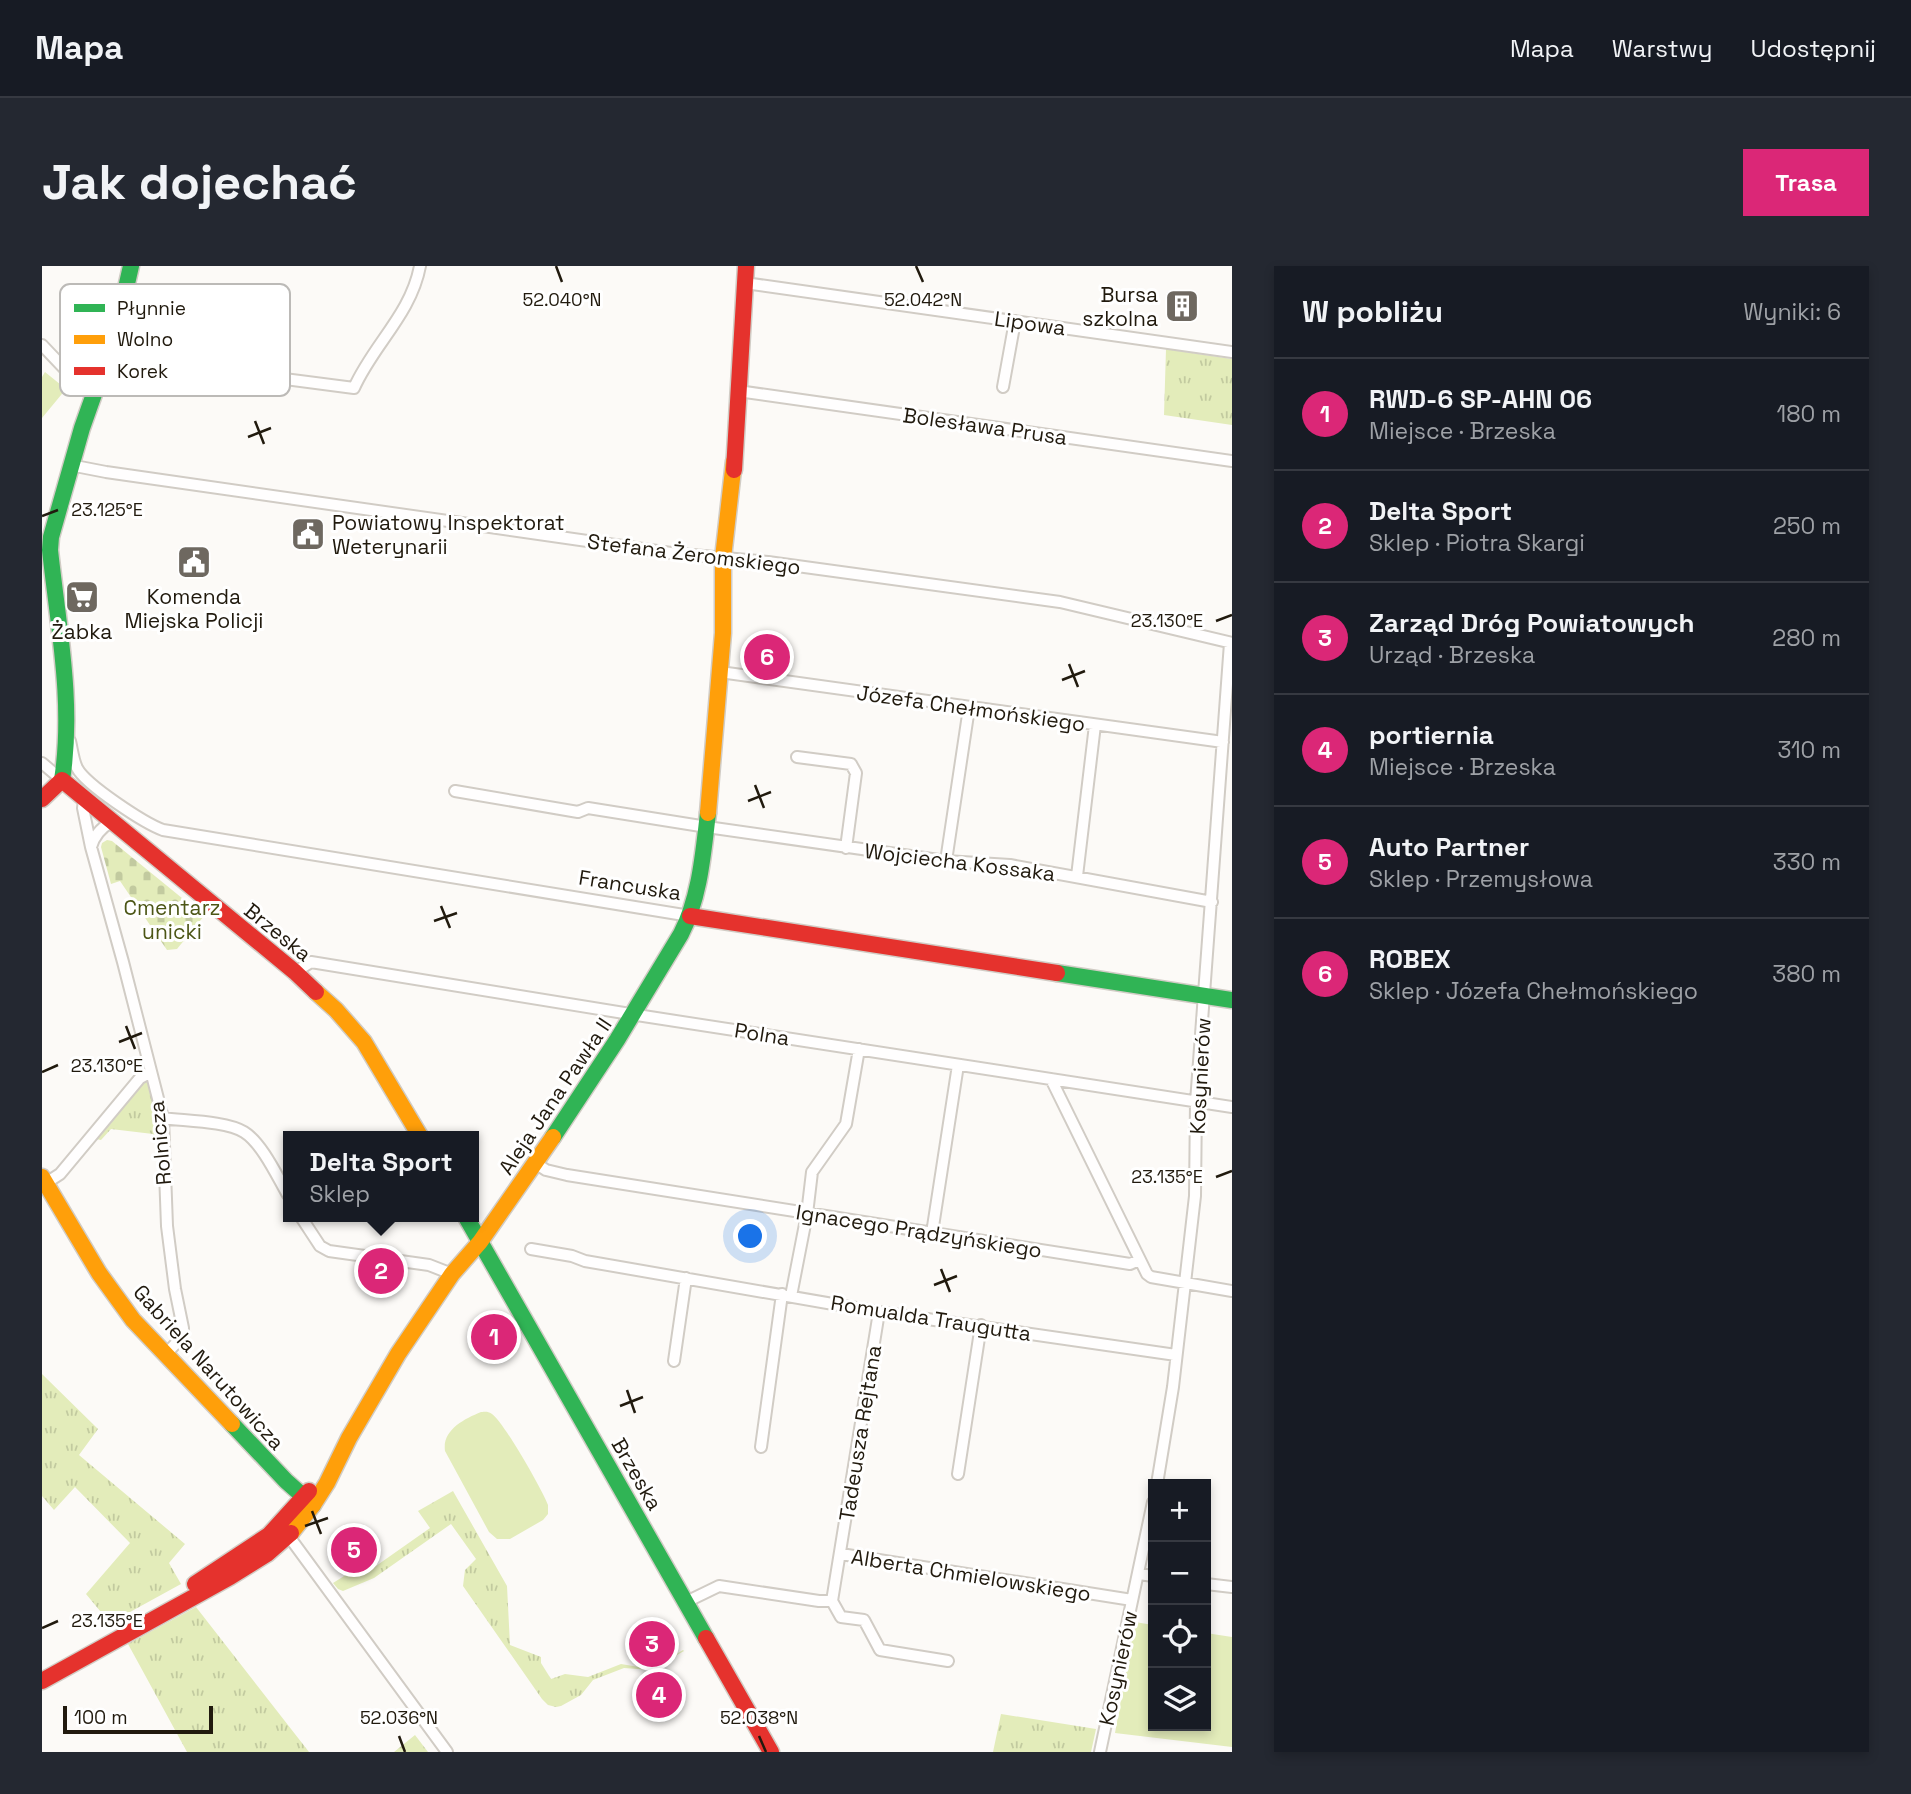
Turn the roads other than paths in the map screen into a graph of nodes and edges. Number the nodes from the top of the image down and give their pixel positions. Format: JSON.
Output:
{"nodes":[{"id":1,"x":131,"y":266,"type":"edge"},
{"id":2,"x":420,"y":266,"type":"edge"},
{"id":3,"x":745,"y":274,"type":"edge"},
{"id":4,"x":127,"y":284,"type":"edge"},
{"id":5,"x":1015,"y":321,"type":"junction"},
{"id":6,"x":42,"y":345,"type":"edge"},
{"id":7,"x":1232,"y":352,"type":"edge"},
{"id":8,"x":60,"y":364,"type":"edge"},
{"id":9,"x":290,"y":380,"type":"edge"},
{"id":10,"x":1003,"y":387,"type":"dead end"},
{"id":11,"x":738,"y":391,"type":"junction"},
{"id":12,"x":92,"y":396,"type":"edge"},
{"id":13,"x":1232,"y":461,"type":"edge"},
{"id":14,"x":70,"y":465,"type":"junction"},
{"id":15,"x":48,"y":523,"type":"edge"},
{"id":16,"x":728,"y":558,"type":"junction"},
{"id":17,"x":1231,"y":643,"type":"edge"},
{"id":18,"x":720,"y":672,"type":"junction"},
{"id":19,"x":969,"y":708,"type":"junction"},
{"id":20,"x":1095,"y":725,"type":"junction"},
{"id":21,"x":68,"y":733,"type":"junction"},
{"id":22,"x":1223,"y":742,"type":"junction"},
{"id":23,"x":797,"y":757,"type":"dead end"},
{"id":24,"x":42,"y":763,"type":"edge"},
{"id":25,"x":62,"y":780,"type":"junction"},
{"id":26,"x":454,"y":791,"type":"dead end"},
{"id":27,"x":42,"y":799,"type":"edge"},
{"id":28,"x":84,"y":800,"type":"junction"},
{"id":29,"x":111,"y":822,"type":"junction"},
{"id":30,"x":706,"y":827,"type":"junction"},
{"id":31,"x":92,"y":847,"type":"junction"},
{"id":32,"x":846,"y":848,"type":"junction"},
{"id":33,"x":946,"y":861,"type":"junction"},
{"id":34,"x":1077,"y":876,"type":"junction"},
{"id":35,"x":1212,"y":902,"type":"junction"},
{"id":36,"x":690,"y":916,"type":"junction"},
{"id":37,"x":295,"y":972,"type":"junction"},
{"id":38,"x":1205,"y":996,"type":"junction"},
{"id":39,"x":1232,"y":1000,"type":"edge"},
{"id":40,"x":634,"y":1014,"type":"junction"},
{"id":41,"x":859,"y":1049,"type":"junction"},
{"id":42,"x":958,"y":1065,"type":"junction"},
{"id":43,"x":151,"y":1072,"type":"junction"},
{"id":44,"x":1051,"y":1079,"type":"junction"},
{"id":45,"x":1196,"y":1102,"type":"junction"},
{"id":46,"x":1232,"y":1107,"type":"edge"},
{"id":47,"x":163,"y":1118,"type":"junction"},
{"id":48,"x":417,"y":1131,"type":"edge"},
{"id":49,"x":535,"y":1163,"type":"junction"},
{"id":50,"x":44,"y":1180,"type":"edge"},
{"id":51,"x":283,"y":1187,"type":"edge"},
{"id":52,"x":807,"y":1214,"type":"junction"},
{"id":53,"x":304,"y":1222,"type":"edge"},
{"id":54,"x":469,"y":1222,"type":"edge"},
{"id":55,"x":932,"y":1233,"type":"junction"},
{"id":56,"x":480,"y":1242,"type":"junction"},
{"id":57,"x":531,"y":1250,"type":"dead end"},
{"id":58,"x":1139,"y":1260,"type":"junction"},
{"id":59,"x":452,"y":1275,"type":"junction"},
{"id":60,"x":686,"y":1278,"type":"junction"},
{"id":61,"x":1186,"y":1282,"type":"junction"},
{"id":62,"x":1232,"y":1291,"type":"edge"},
{"id":63,"x":787,"y":1295,"type":"junction"},
{"id":64,"x":879,"y":1312,"type":"junction"},
{"id":65,"x":981,"y":1325,"type":"junction"},
{"id":66,"x":165,"y":1355,"type":"junction"},
{"id":67,"x":1176,"y":1355,"type":"junction"},
{"id":68,"x":674,"y":1361,"type":"dead end"},
{"id":69,"x":761,"y":1447,"type":"dead end"},
{"id":70,"x":958,"y":1474,"type":"dead end"},
{"id":71,"x":1158,"y":1479,"type":"edge"},
{"id":72,"x":285,"y":1480,"type":"junction"},
{"id":73,"x":308,"y":1502,"type":"junction"},
{"id":74,"x":285,"y":1525,"type":"junction"},
{"id":75,"x":1148,"y":1528,"type":"edge"},
{"id":76,"x":841,"y":1554,"type":"junction"},
{"id":77,"x":1139,"y":1574,"type":"junction"},
{"id":78,"x":1148,"y":1575,"type":"edge"},
{"id":79,"x":1211,"y":1585,"type":"edge"},
{"id":80,"x":1232,"y":1587,"type":"edge"},
{"id":81,"x":1132,"y":1600,"type":"junction"},
{"id":82,"x":832,"y":1601,"type":"junction"},
{"id":83,"x":686,"y":1602,"type":"junction"},
{"id":84,"x":117,"y":1634,"type":"junction"},
{"id":85,"x":948,"y":1661,"type":"dead end"},
{"id":86,"x":42,"y":1670,"type":"edge"},
{"id":87,"x":42,"y":1681,"type":"edge"},
{"id":88,"x":447,"y":1752,"type":"edge"},
{"id":89,"x":771,"y":1752,"type":"edge"},
{"id":90,"x":1100,"y":1752,"type":"edge"}],
"edges":[{"from":1,"to":4,"type":"street"},
{"from":2,"to":9,"type":"street"},
{"from":3,"to":5,"type":"street","name":"Lipowa"},
{"from":3,"to":11,"type":"street","name":"Aleja Jana Pawła II"},
{"from":5,"to":7,"type":"street","name":"Lipowa"},
{"from":5,"to":10,"type":"street"},
{"from":6,"to":8,"type":"street"},
{"from":11,"to":13,"type":"street","name":"Bolesława Prusa"},
{"from":11,"to":16,"type":"street","name":"Aleja Jana Pawła II"},
{"from":12,"to":14,"type":"street"},
{"from":14,"to":15,"type":"street"},
{"from":14,"to":16,"type":"street","name":"Stefana Żeromskiego"},
{"from":15,"to":21,"type":"street"},
{"from":16,"to":17,"type":"street","name":"Stefana Żeromskiego"},
{"from":16,"to":18,"type":"street","name":"Aleja Jana Pawła II"},
{"from":17,"to":22,"type":"street","name":"Kosynierów"},
{"from":18,"to":19,"type":"street","name":"Józefa Chełmońskiego"},
{"from":18,"to":30,"type":"street","name":"Aleja Jana Pawła II"},
{"from":19,"to":20,"type":"street","name":"Józefa Chełmońskiego"},
{"from":19,"to":33,"type":"street"},
{"from":20,"to":22,"type":"street","name":"Józefa Chełmońskiego"},
{"from":20,"to":34,"type":"street"},
{"from":21,"to":25,"type":"street"},
{"from":21,"to":36,"type":"street","name":"Francuska"},
{"from":22,"to":35,"type":"street","name":"Kosynierów"},
{"from":23,"to":32,"type":"street"},
{"from":24,"to":25,"type":"street","name":"Brzeska"},
{"from":25,"to":27,"type":"street"},
{"from":25,"to":28,"type":"street","name":"Brzeska"},
{"from":26,"to":30,"type":"street"},
{"from":28,"to":29,"type":"street","name":"Brzeska"},
{"from":28,"to":31,"type":"street","name":"Rolnicza"},
{"from":29,"to":31,"type":"street"},
{"from":29,"to":37,"type":"street","name":"Brzeska"},
{"from":30,"to":32,"type":"street","name":"Wojciecha Kossaka"},
{"from":30,"to":36,"type":"street","name":"Aleja Jana Pawła II"},
{"from":31,"to":43,"type":"street","name":"Rolnicza"},
{"from":32,"to":33,"type":"street","name":"Wojciecha Kossaka"},
{"from":33,"to":34,"type":"street","name":"Wojciecha Kossaka"},
{"from":34,"to":35,"type":"street","name":"Wojciecha Kossaka"},
{"from":35,"to":38,"type":"street","name":"Kosynierów"},
{"from":36,"to":38,"type":"street","name":"Francuska"},
{"from":36,"to":40,"type":"street","name":"Aleja Jana Pawła II"},
{"from":37,"to":40,"type":"street","name":"Polna"},
{"from":37,"to":48,"type":"street","name":"Brzeska"},
{"from":38,"to":39,"type":"street","name":"Francuska"},
{"from":38,"to":45,"type":"street","name":"Kosynierów"},
{"from":40,"to":41,"type":"street","name":"Polna"},
{"from":40,"to":49,"type":"street","name":"Aleja Jana Pawła II"},
{"from":41,"to":42,"type":"street","name":"Polna"},
{"from":41,"to":52,"type":"street"},
{"from":42,"to":44,"type":"street","name":"Polna"},
{"from":42,"to":55,"type":"street"},
{"from":43,"to":47,"type":"street","name":"Rolnicza"},
{"from":43,"to":50,"type":"street"},
{"from":44,"to":45,"type":"street","name":"Polna"},
{"from":44,"to":58,"type":"street"},
{"from":45,"to":46,"type":"street","name":"Polna"},
{"from":45,"to":61,"type":"street","name":"Kosynierów"},
{"from":47,"to":51,"type":"street"},
{"from":47,"to":66,"type":"street","name":"Rolnicza"},
{"from":49,"to":52,"type":"street","name":"Ignacego Prądzyńskiego"},
{"from":49,"to":56,"type":"street","name":"Aleja Jana Pawła II"},
{"from":50,"to":66,"type":"street","name":"Gabriela Narutowicza"},
{"from":52,"to":55,"type":"street","name":"Ignacego Prądzyńskiego"},
{"from":52,"to":63,"type":"street"},
{"from":53,"to":59,"type":"street"},
{"from":54,"to":56,"type":"street","name":"Brzeska"},
{"from":55,"to":58,"type":"street","name":"Ignacego Prądzyńskiego"},
{"from":56,"to":59,"type":"street","name":"Aleja Jana Pawła II"},
{"from":56,"to":83,"type":"street","name":"Brzeska"},
{"from":57,"to":60,"type":"street","name":"Romualda Traugutta"},
{"from":58,"to":61,"type":"street"},
{"from":59,"to":73,"type":"street","name":"Aleja Jana Pawła II"},
{"from":60,"to":63,"type":"street","name":"Romualda Traugutta"},
{"from":60,"to":68,"type":"street"},
{"from":61,"to":62,"type":"street"},
{"from":61,"to":67,"type":"street","name":"Kosynierów"},
{"from":63,"to":64,"type":"street","name":"Romualda Traugutta"},
{"from":63,"to":69,"type":"street"},
{"from":64,"to":65,"type":"street","name":"Romualda Traugutta"},
{"from":64,"to":76,"type":"street","name":"Tadeusza Rejtana"},
{"from":65,"to":67,"type":"street","name":"Romualda Traugutta"},
{"from":65,"to":70,"type":"street"},
{"from":66,"to":72,"type":"street","name":"Gabriela Narutowicza"},
{"from":67,"to":71,"type":"street","name":"Kosynierów"},
{"from":72,"to":73,"type":"street","name":"Gabriela Narutowicza"},
{"from":72,"to":74,"type":"street"},
{"from":73,"to":74,"type":"street","name":"Aleja Jana Pawła II"},
{"from":74,"to":84,"type":"street","name":"Aleja Jana Pawła II"},
{"from":74,"to":88,"type":"street"},
{"from":75,"to":77,"type":"street","name":"Kosynierów"},
{"from":76,"to":81,"type":"street","name":"Alberta Chmielowskiego"},
{"from":76,"to":82,"type":"street","name":"Alberta Chmielowskiego"},
{"from":77,"to":78,"type":"street"},
{"from":77,"to":81,"type":"street","name":"Kosynierów"},
{"from":79,"to":80,"type":"street"},
{"from":81,"to":90,"type":"street","name":"Kosynierów"},
{"from":82,"to":83,"type":"street"},
{"from":82,"to":85,"type":"street"},
{"from":83,"to":89,"type":"street","name":"Brzeska"},
{"from":84,"to":86,"type":"street","name":"Aleja Jana Pawła II"},
{"from":84,"to":87,"type":"street","name":"Aleja Jana Pawła II"}]}
